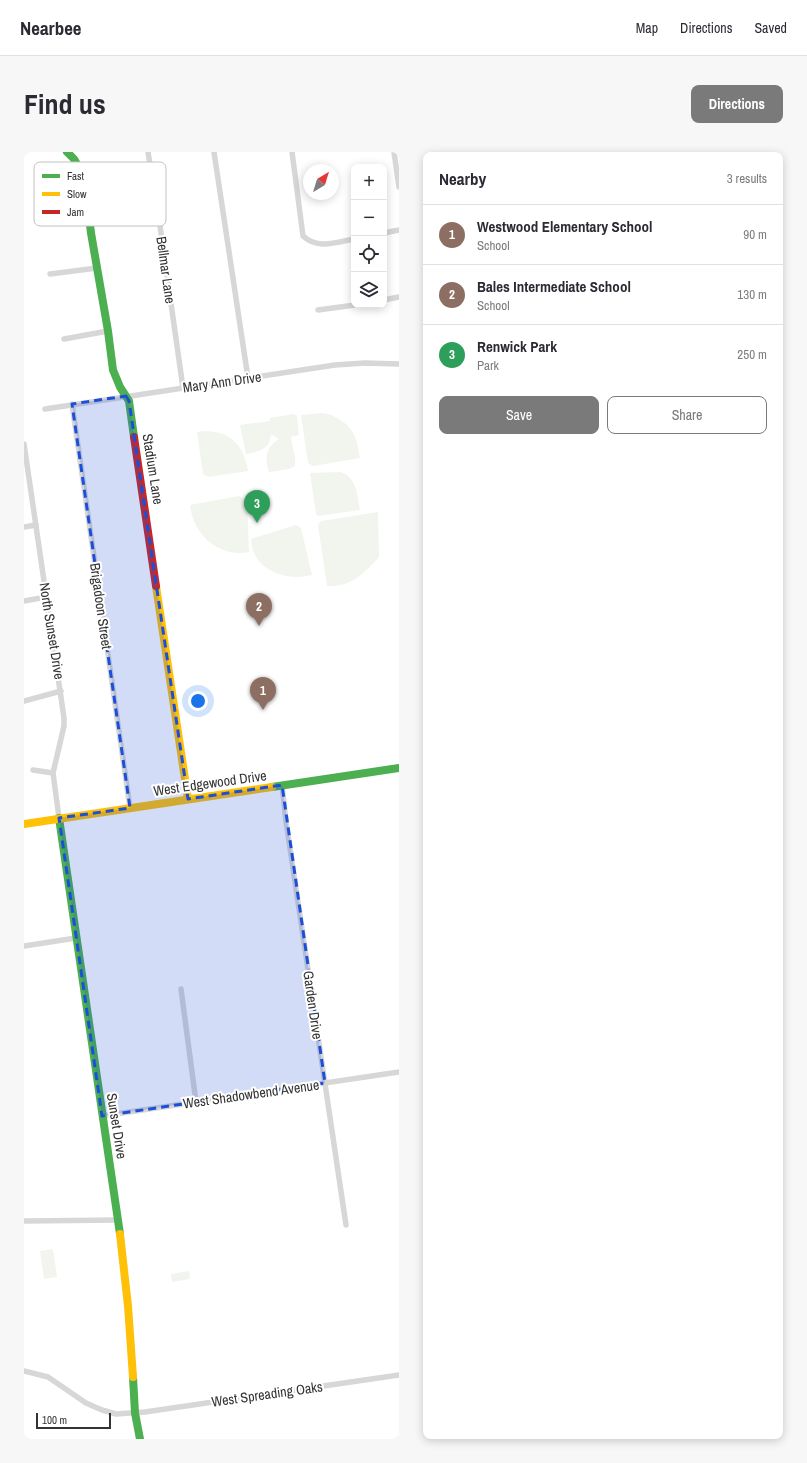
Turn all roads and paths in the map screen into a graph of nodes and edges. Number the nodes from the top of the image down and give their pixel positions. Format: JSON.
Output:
{"nodes":[{"id":1,"x":66,"y":152,"type":"edge"},
{"id":2,"x":148,"y":152,"type":"edge"},
{"id":3,"x":214,"y":152,"type":"edge"},
{"id":4,"x":292,"y":152,"type":"edge"},
{"id":5,"x":394,"y":152,"type":"edge"},
{"id":6,"x":76,"y":162,"type":"edge"},
{"id":7,"x":150,"y":162,"type":"edge"},
{"id":8,"x":399,"y":187,"type":"edge"},
{"id":9,"x":91,"y":226,"type":"edge"},
{"id":10,"x":160,"y":226,"type":"edge"},
{"id":11,"x":399,"y":230,"type":"edge"},
{"id":12,"x":387,"y":232,"type":"edge"},
{"id":13,"x":351,"y":240,"type":"edge"},
{"id":14,"x":97,"y":268,"type":"junction"},
{"id":15,"x":50,"y":274,"type":"dead end"},
{"id":16,"x":399,"y":297,"type":"edge"},
{"id":17,"x":387,"y":299,"type":"edge"},
{"id":18,"x":351,"y":306,"type":"edge"},
{"id":19,"x":318,"y":310,"type":"dead end"},
{"id":20,"x":108,"y":331,"type":"junction"},
{"id":21,"x":64,"y":339,"type":"dead end"},
{"id":22,"x":399,"y":364,"type":"edge"},
{"id":23,"x":248,"y":378,"type":"junction"},
{"id":24,"x":183,"y":388,"type":"junction"},
{"id":25,"x":126,"y":396,"type":"junction"},
{"id":26,"x":72,"y":404,"type":"junction"},
{"id":27,"x":45,"y":408,"type":"dead end"},
{"id":28,"x":24,"y":444,"type":"edge"},
{"id":29,"x":25,"y":453,"type":"edge"},
{"id":30,"x":36,"y":525,"type":"junction"},
{"id":31,"x":24,"y":527,"type":"edge"},
{"id":32,"x":46,"y":596,"type":"junction"},
{"id":33,"x":24,"y":601,"type":"edge"},
{"id":34,"x":61,"y":691,"type":"junction"},
{"id":35,"x":24,"y":701,"type":"edge"},
{"id":36,"x":399,"y":768,"type":"edge"},
{"id":37,"x":34,"y":770,"type":"dead end"},
{"id":38,"x":53,"y":773,"type":"junction"},
{"id":39,"x":282,"y":785,"type":"junction"},
{"id":40,"x":188,"y":799,"type":"junction"},
{"id":41,"x":130,"y":808,"type":"junction"},
{"id":42,"x":59,"y":818,"type":"junction"},
{"id":43,"x":24,"y":824,"type":"edge"},
{"id":44,"x":76,"y":938,"type":"junction"},
{"id":45,"x":24,"y":946,"type":"edge"},
{"id":46,"x":181,"y":989,"type":"dead end"},
{"id":47,"x":399,"y":1072,"type":"edge"},
{"id":48,"x":325,"y":1083,"type":"junction"},
{"id":49,"x":196,"y":1102,"type":"junction"},
{"id":50,"x":102,"y":1116,"type":"junction"},
{"id":51,"x":118,"y":1220,"type":"junction"},
{"id":52,"x":24,"y":1221,"type":"edge"},
{"id":53,"x":346,"y":1225,"type":"dead end"},
{"id":54,"x":24,"y":1371,"type":"edge"},
{"id":55,"x":399,"y":1375,"type":"edge"},
{"id":56,"x":135,"y":1413,"type":"junction"},
{"id":57,"x":140,"y":1439,"type":"edge"}],
"edges":[{"from":1,"to":6,"type":"street","name":"Stadium Lane"},
{"from":2,"to":7,"type":"street","name":"Bellmar Lane"},
{"from":3,"to":23,"type":"street"},
{"from":4,"to":13,"type":"street"},
{"from":5,"to":8,"type":"street"},
{"from":9,"to":14,"type":"street","name":"Stadium Lane"},
{"from":10,"to":24,"type":"street","name":"Bellmar Lane"},
{"from":11,"to":12,"type":"street"},
{"from":14,"to":15,"type":"street"},
{"from":14,"to":20,"type":"street","name":"Stadium Lane"},
{"from":16,"to":17,"type":"street"},
{"from":18,"to":19,"type":"street"},
{"from":20,"to":21,"type":"street"},
{"from":20,"to":25,"type":"street","name":"Stadium Lane"},
{"from":22,"to":23,"type":"street","name":"Mary Ann Drive"},
{"from":23,"to":24,"type":"street","name":"Mary Ann Drive"},
{"from":24,"to":25,"type":"street","name":"Mary Ann Drive"},
{"from":25,"to":26,"type":"street","name":"Mary Ann Drive"},
{"from":25,"to":40,"type":"street","name":"Stadium Lane"},
{"from":26,"to":27,"type":"street","name":"Mary Ann Drive"},
{"from":26,"to":41,"type":"street","name":"Brigadoon Street"},
{"from":28,"to":29,"type":"street","name":"North Sunset Drive"},
{"from":29,"to":30,"type":"street","name":"North Sunset Drive"},
{"from":30,"to":31,"type":"street"},
{"from":30,"to":32,"type":"street","name":"North Sunset Drive"},
{"from":32,"to":33,"type":"street"},
{"from":32,"to":34,"type":"street","name":"North Sunset Drive"},
{"from":34,"to":35,"type":"street"},
{"from":34,"to":38,"type":"street","name":"North Sunset Drive"},
{"from":36,"to":39,"type":"street","name":"West Edgewood Drive"},
{"from":37,"to":38,"type":"street"},
{"from":38,"to":42,"type":"street","name":"North Sunset Drive"},
{"from":39,"to":40,"type":"street","name":"West Edgewood Drive"},
{"from":39,"to":48,"type":"street","name":"Garden Drive"},
{"from":40,"to":41,"type":"street","name":"West Edgewood Drive"},
{"from":41,"to":42,"type":"street","name":"West Edgewood Drive"},
{"from":42,"to":43,"type":"street","name":"West Edgewood Drive"},
{"from":42,"to":44,"type":"street","name":"Sunset Drive"},
{"from":44,"to":45,"type":"street"},
{"from":44,"to":50,"type":"street","name":"Sunset Drive"},
{"from":46,"to":49,"type":"street"},
{"from":47,"to":48,"type":"street","name":"West Shadowbend Avenue"},
{"from":48,"to":49,"type":"street","name":"West Shadowbend Avenue"},
{"from":48,"to":53,"type":"street","name":"Garden Drive"},
{"from":49,"to":50,"type":"street","name":"West Shadowbend Avenue"},
{"from":50,"to":51,"type":"street","name":"Sunset Drive"},
{"from":51,"to":52,"type":"street"},
{"from":51,"to":56,"type":"street","name":"Sunset Drive"},
{"from":54,"to":56,"type":"street","name":"West Spreading Oaks"},
{"from":55,"to":56,"type":"street","name":"West Spreading Oaks"},
{"from":56,"to":57,"type":"street","name":"Sunset Drive"}]}
